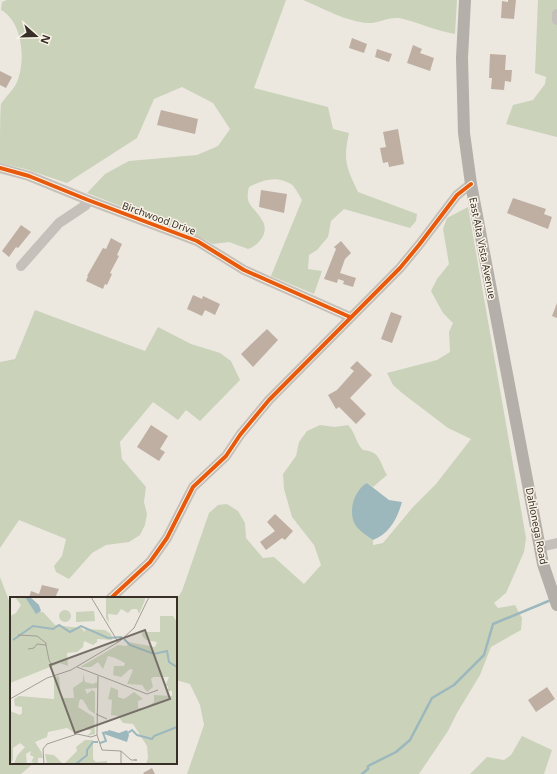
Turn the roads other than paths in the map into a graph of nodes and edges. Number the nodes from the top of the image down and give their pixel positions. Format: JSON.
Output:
{"nodes":[{"id":1,"x":465,"y":0,"type":"edge"},
{"id":2,"x":557,"y":14,"type":"edge"},
{"id":3,"x":557,"y":20,"type":"edge"},
{"id":4,"x":0,"y":168,"type":"edge"},
{"id":5,"x":471,"y":184,"type":"junction"},
{"id":6,"x":88,"y":200,"type":"junction"},
{"id":7,"x":21,"y":266,"type":"dead end"},
{"id":8,"x":350,"y":317,"type":"junction"},
{"id":9,"x":521,"y":446,"type":"joint"},
{"id":10,"x":557,"y":543,"type":"edge"},
{"id":11,"x":540,"y":547,"type":"junction"},
{"id":12,"x":112,"y":597,"type":"edge"},
{"id":13,"x":557,"y":605,"type":"edge"}],
"edges":[{"from":1,"to":5,"type":"main road","name":"East Alta Vista Avenue"},
{"from":2,"to":3,"type":"street"},
{"from":4,"to":6,"type":"street","name":"Birchwood Drive"},
{"from":5,"to":8,"type":"street"},
{"from":5,"to":9,"type":"main road","name":"East Alta Vista Avenue"},
{"from":6,"to":7,"type":"street"},
{"from":6,"to":8,"type":"street","name":"Birchwood Drive"},
{"from":8,"to":12,"type":"street"},
{"from":9,"to":11,"type":"main road","name":"Dahlonega Road"},
{"from":10,"to":11,"type":"street"},
{"from":11,"to":13,"type":"main road","name":"Dahlonega Road"}]}
